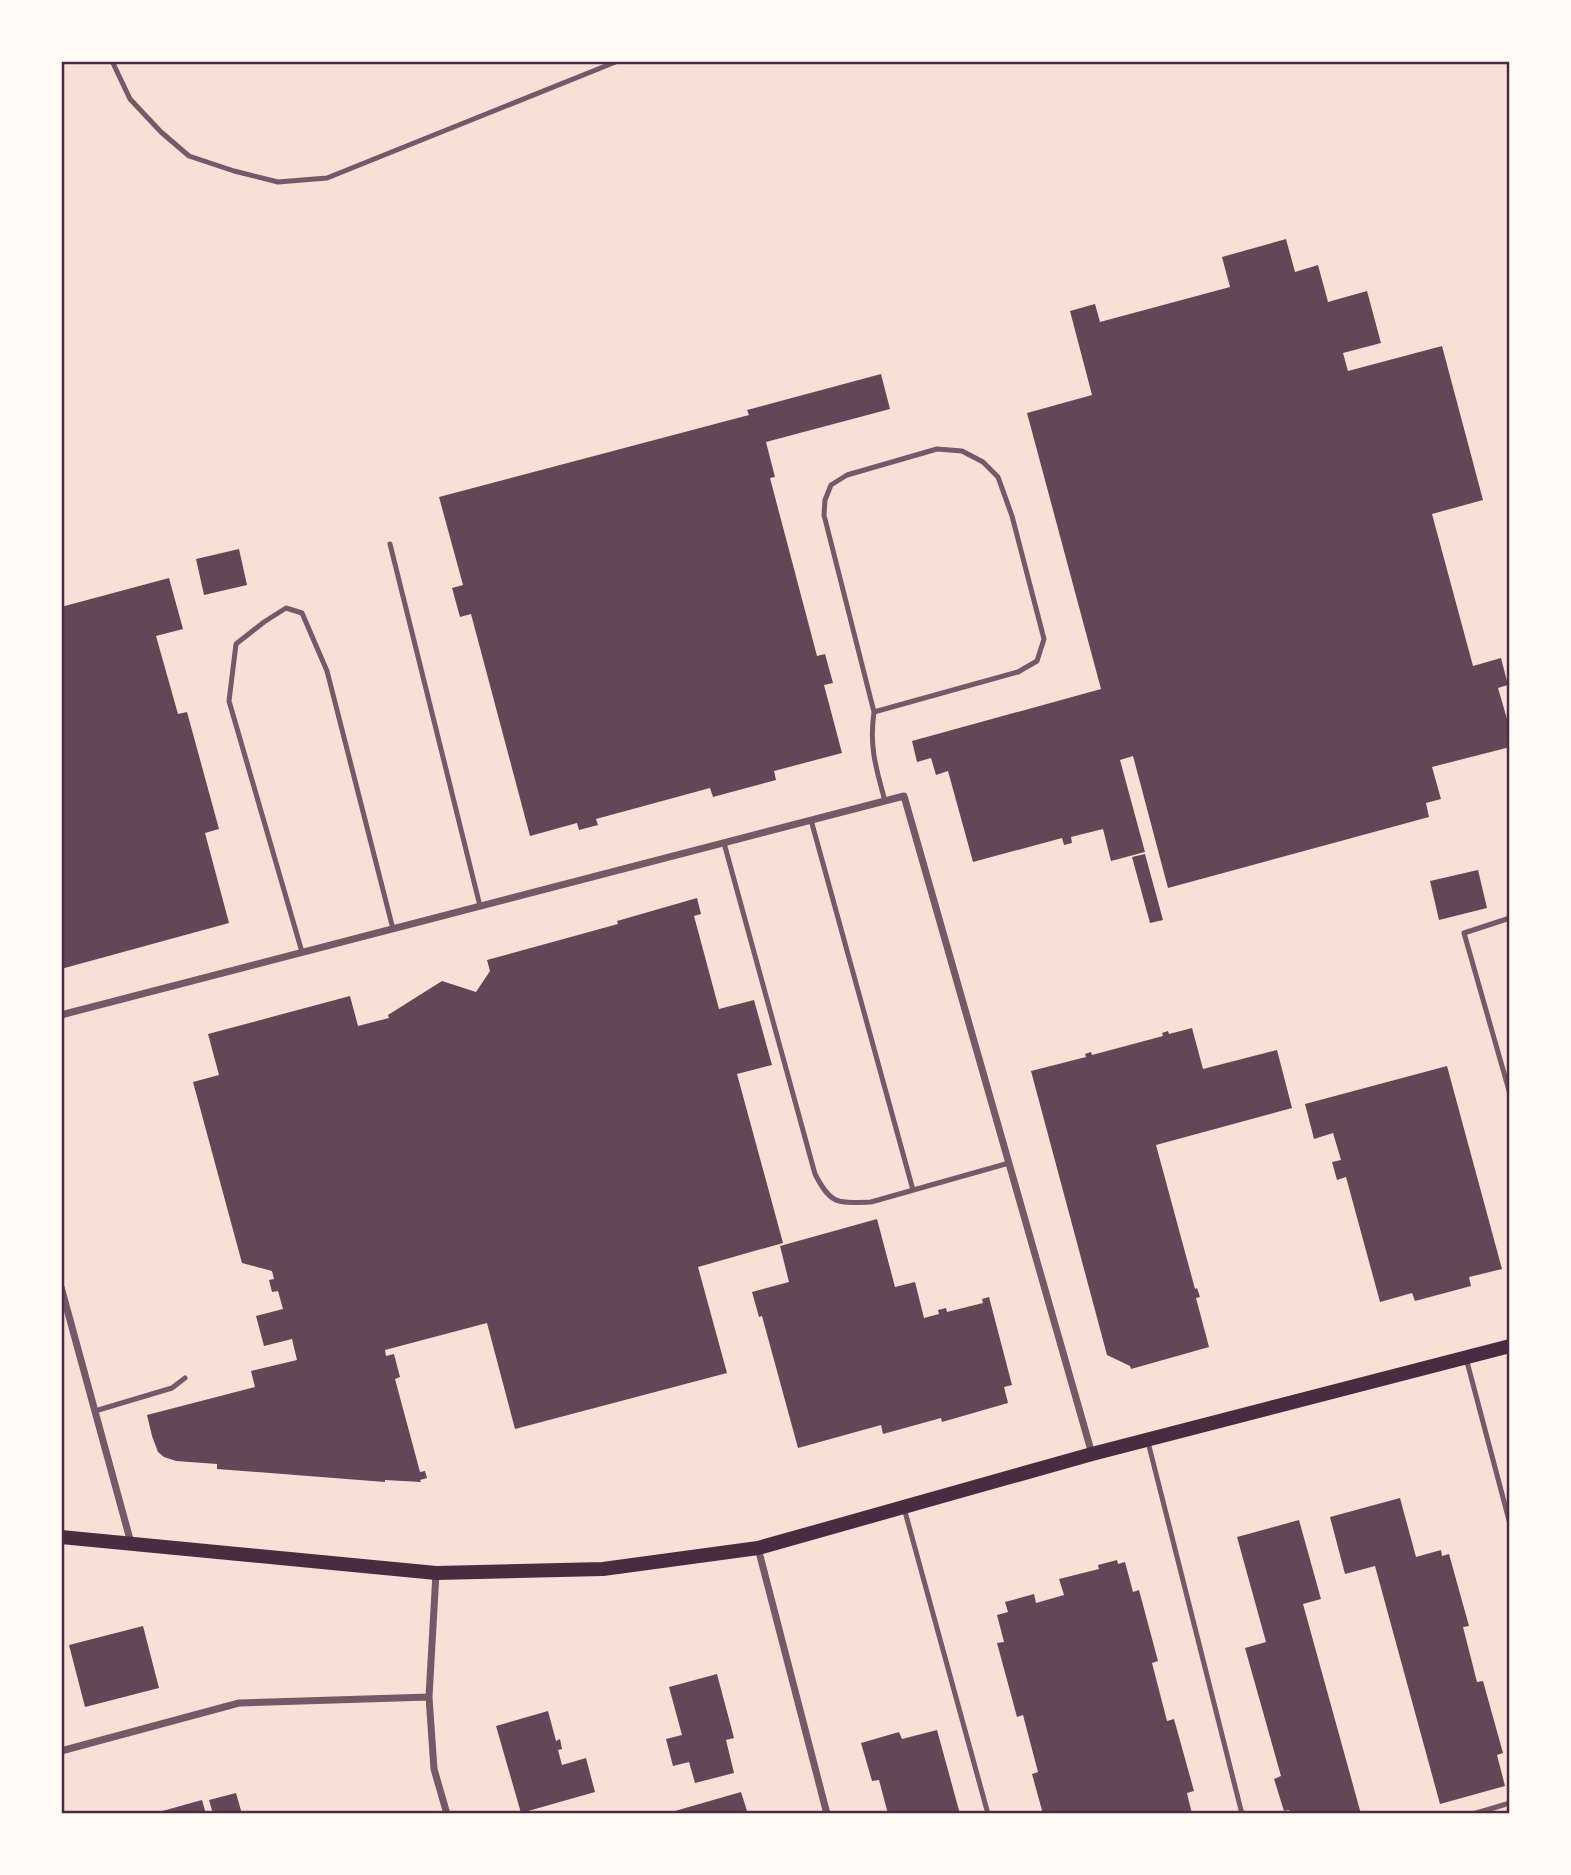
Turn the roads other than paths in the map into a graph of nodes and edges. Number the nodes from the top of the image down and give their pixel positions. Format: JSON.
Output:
{"nodes":[{"id":1,"x":112,"y":61,"type":"edge"},
{"id":2,"x":618,"y":61,"type":"edge"},
{"id":3,"x":390,"y":544,"type":"dead end"},
{"id":4,"x":874,"y":712,"type":"junction"},
{"id":5,"x":885,"y":801,"type":"junction"},
{"id":6,"x":811,"y":820,"type":"junction"},
{"id":7,"x":724,"y":843,"type":"junction"},
{"id":8,"x":480,"y":906,"type":"junction"},
{"id":9,"x":1510,"y":918,"type":"edge"},
{"id":10,"x":393,"y":929,"type":"junction"},
{"id":11,"x":302,"y":952,"type":"junction"},
{"id":12,"x":61,"y":1015,"type":"edge"},
{"id":13,"x":1510,"y":1094,"type":"edge"},
{"id":14,"x":1009,"y":1163,"type":"junction"},
{"id":15,"x":913,"y":1191,"type":"junction"},
{"id":16,"x":61,"y":1287,"type":"edge"},
{"id":17,"x":1510,"y":1346,"type":"edge"},
{"id":18,"x":1466,"y":1357,"type":"junction"},
{"id":19,"x":185,"y":1378,"type":"dead end"},
{"id":20,"x":95,"y":1410,"type":"junction"},
{"id":21,"x":1148,"y":1439,"type":"junction"},
{"id":22,"x":1092,"y":1454,"type":"junction"},
{"id":23,"x":904,"y":1508,"type":"junction"},
{"id":24,"x":1510,"y":1524,"type":"edge"},
{"id":25,"x":61,"y":1536,"type":"edge"},
{"id":26,"x":132,"y":1544,"type":"junction"},
{"id":27,"x":758,"y":1548,"type":"junction"},
{"id":28,"x":436,"y":1573,"type":"junction"},
{"id":29,"x":429,"y":1697,"type":"junction"},
{"id":30,"x":61,"y":1751,"type":"edge"},
{"id":31,"x":1510,"y":1803,"type":"edge"},
{"id":32,"x":447,"y":1814,"type":"edge"},
{"id":33,"x":827,"y":1814,"type":"edge"},
{"id":34,"x":988,"y":1814,"type":"edge"},
{"id":35,"x":1242,"y":1814,"type":"edge"},
{"id":36,"x":1473,"y":1814,"type":"edge"}],
"edges":[{"from":1,"to":2,"type":"lane"},
{"from":3,"to":8,"type":"lane"},
{"from":4,"to":4,"type":"lane"},
{"from":4,"to":5,"type":"lane"},
{"from":5,"to":6,"type":"street"},
{"from":5,"to":14,"type":"street"},
{"from":6,"to":7,"type":"street"},
{"from":6,"to":15,"type":"lane"},
{"from":7,"to":8,"type":"street"},
{"from":7,"to":15,"type":"lane"},
{"from":8,"to":10,"type":"street"},
{"from":9,"to":13,"type":"lane"},
{"from":10,"to":11,"type":"street"},
{"from":10,"to":11,"type":"lane"},
{"from":11,"to":12,"type":"street"},
{"from":14,"to":15,"type":"lane"},
{"from":14,"to":22,"type":"street"},
{"from":16,"to":20,"type":"street"},
{"from":17,"to":18,"type":"main road"},
{"from":18,"to":21,"type":"main road"},
{"from":18,"to":24,"type":"lane"},
{"from":19,"to":20,"type":"lane"},
{"from":20,"to":26,"type":"street"},
{"from":21,"to":22,"type":"main road"},
{"from":21,"to":35,"type":"lane"},
{"from":22,"to":23,"type":"main road"},
{"from":23,"to":27,"type":"main road"},
{"from":23,"to":34,"type":"lane"},
{"from":25,"to":26,"type":"main road"},
{"from":26,"to":28,"type":"main road"},
{"from":27,"to":28,"type":"main road"},
{"from":27,"to":33,"type":"street"},
{"from":28,"to":29,"type":"street"},
{"from":29,"to":30,"type":"street"},
{"from":29,"to":32,"type":"street"},
{"from":31,"to":36,"type":"lane"}]}
